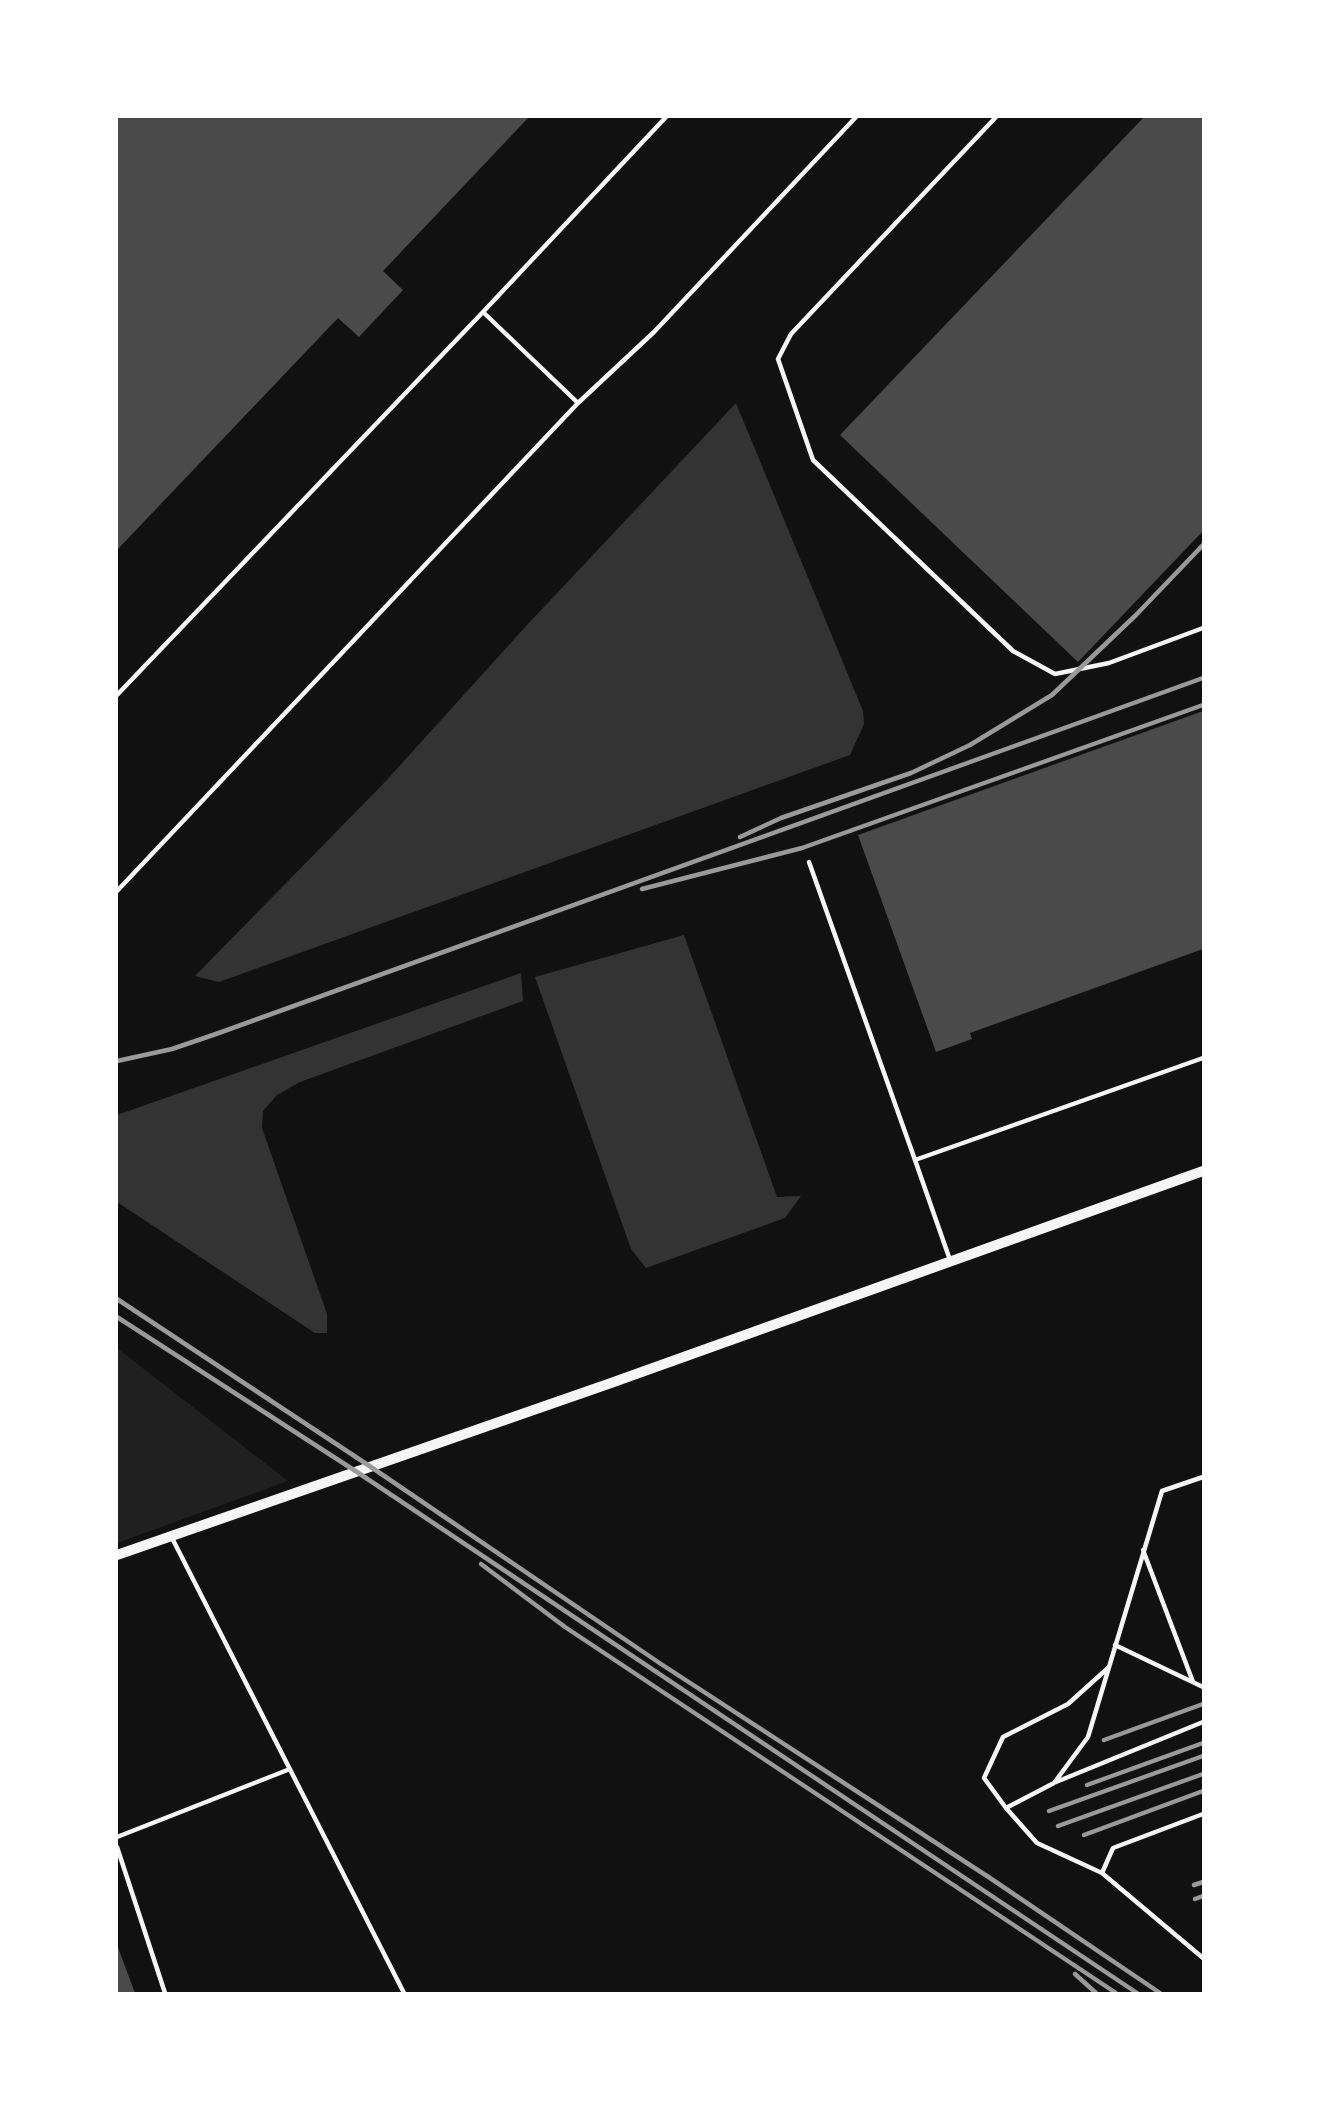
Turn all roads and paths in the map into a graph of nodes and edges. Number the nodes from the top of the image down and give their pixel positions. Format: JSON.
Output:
{"nodes":[{"id":1,"x":666,"y":117,"type":"edge"},
{"id":2,"x":856,"y":117,"type":"edge"},
{"id":3,"x":996,"y":117,"type":"edge"},
{"id":4,"x":483,"y":312,"type":"junction"},
{"id":5,"x":578,"y":403,"type":"junction"},
{"id":6,"x":1203,"y":628,"type":"edge"},
{"id":7,"x":117,"y":695,"type":"edge"},
{"id":8,"x":809,"y":862,"type":"dead end"},
{"id":9,"x":117,"y":891,"type":"edge"},
{"id":10,"x":1203,"y":1058,"type":"edge"},
{"id":11,"x":915,"y":1160,"type":"junction"},
{"id":12,"x":1203,"y":1171,"type":"edge"},
{"id":13,"x":951,"y":1263,"type":"junction"},
{"id":14,"x":1203,"y":1477,"type":"edge"},
{"id":15,"x":171,"y":1536,"type":"junction"},
{"id":16,"x":1143,"y":1550,"type":"junction"},
{"id":17,"x":117,"y":1556,"type":"edge"},
{"id":18,"x":1115,"y":1645,"type":"junction"},
{"id":19,"x":1108,"y":1668,"type":"junction"},
{"id":20,"x":1192,"y":1682,"type":"junction"},
{"id":21,"x":1203,"y":1687,"type":"edge"},
{"id":22,"x":1203,"y":1722,"type":"edge"},
{"id":23,"x":290,"y":1769,"type":"junction"},
{"id":24,"x":1054,"y":1783,"type":"junction"},
{"id":25,"x":1006,"y":1809,"type":"junction"},
{"id":26,"x":1203,"y":1814,"type":"edge"},
{"id":27,"x":117,"y":1837,"type":"edge"},
{"id":28,"x":117,"y":1847,"type":"edge"},
{"id":29,"x":1102,"y":1873,"type":"junction"},
{"id":30,"x":1203,"y":1958,"type":"edge"},
{"id":31,"x":165,"y":1993,"type":"edge"},
{"id":32,"x":405,"y":1993,"type":"edge"}],
"edges":[{"from":1,"to":4,"type":"lane"},
{"from":2,"to":5,"type":"lane"},
{"from":3,"to":6,"type":"lane"},
{"from":4,"to":5,"type":"lane"},
{"from":4,"to":7,"type":"lane"},
{"from":5,"to":9,"type":"lane"},
{"from":8,"to":11,"type":"lane"},
{"from":10,"to":11,"type":"lane"},
{"from":11,"to":13,"type":"lane"},
{"from":12,"to":13,"type":"street"},
{"from":13,"to":15,"type":"street"},
{"from":14,"to":16,"type":"lane"},
{"from":15,"to":17,"type":"street"},
{"from":15,"to":23,"type":"lane"},
{"from":16,"to":18,"type":"lane"},
{"from":16,"to":20,"type":"lane"},
{"from":18,"to":19,"type":"lane"},
{"from":18,"to":20,"type":"lane"},
{"from":19,"to":24,"type":"lane"},
{"from":19,"to":25,"type":"lane"},
{"from":20,"to":21,"type":"lane"},
{"from":22,"to":24,"type":"lane"},
{"from":23,"to":27,"type":"lane"},
{"from":23,"to":32,"type":"lane"},
{"from":24,"to":25,"type":"lane"},
{"from":25,"to":29,"type":"lane"},
{"from":26,"to":29,"type":"lane"},
{"from":28,"to":31,"type":"lane"},
{"from":29,"to":30,"type":"lane"}]}
